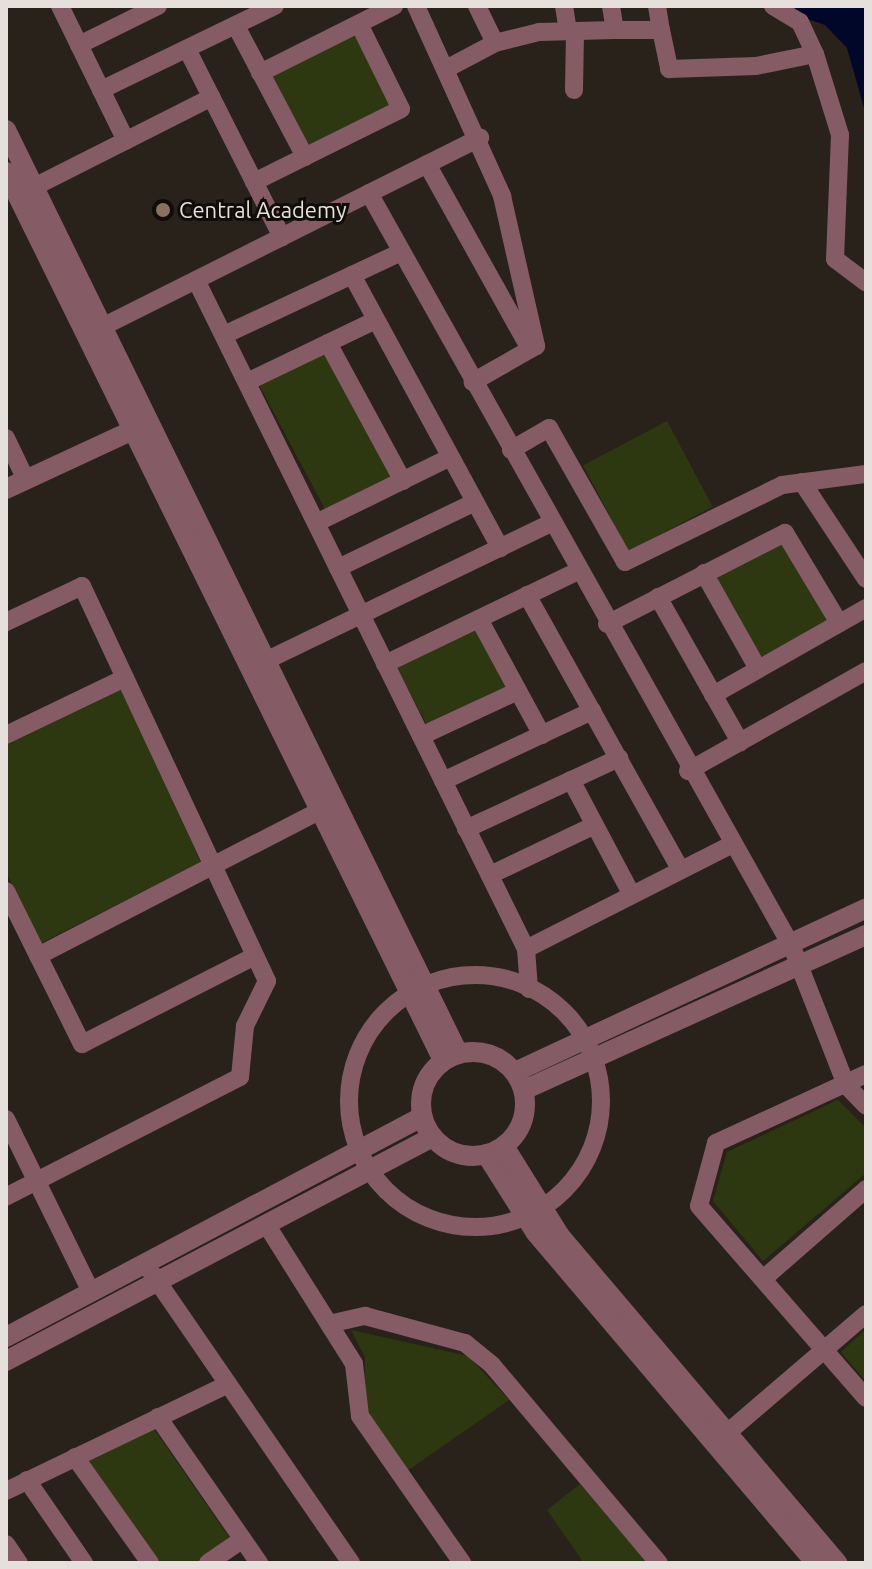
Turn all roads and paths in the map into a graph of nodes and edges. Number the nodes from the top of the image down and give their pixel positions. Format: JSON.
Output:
{"nodes":[{"id":1,"x":60,"y":6,"type":"edge"},
{"id":2,"x":158,"y":6,"type":"edge"},
{"id":3,"x":394,"y":6,"type":"edge"},
{"id":4,"x":416,"y":6,"type":"edge"},
{"id":5,"x":477,"y":6,"type":"edge"},
{"id":6,"x":564,"y":6,"type":"edge"},
{"id":7,"x":611,"y":6,"type":"edge"},
{"id":8,"x":657,"y":6,"type":"edge"},
{"id":9,"x":773,"y":6,"type":"edge"},
{"id":10,"x":268,"y":7,"type":"edge"},
{"id":11,"x":359,"y":24,"type":"junction"},
{"id":12,"x":236,"y":26,"type":"junction"},
{"id":13,"x":615,"y":30,"type":"junction"},
{"id":14,"x":661,"y":30,"type":"junction"},
{"id":15,"x":572,"y":31,"type":"junction"},
{"id":16,"x":495,"y":43,"type":"junction"},
{"id":17,"x":79,"y":45,"type":"junction"},
{"id":18,"x":187,"y":49,"type":"junction"},
{"id":19,"x":815,"y":54,"type":"junction"},
{"id":20,"x":446,"y":69,"type":"junction"},
{"id":21,"x":260,"y":73,"type":"junction"},
{"id":22,"x":101,"y":90,"type":"junction"},
{"id":23,"x":574,"y":90,"type":"dead end"},
{"id":24,"x":212,"y":97,"type":"junction"},
{"id":25,"x":6,"y":130,"type":"edge"},
{"id":26,"x":480,"y":138,"type":"junction"},
{"id":27,"x":126,"y":141,"type":"junction"},
{"id":28,"x":305,"y":157,"type":"junction"},
{"id":29,"x":427,"y":164,"type":"junction"},
{"id":30,"x":6,"y":172,"type":"edge"},
{"id":31,"x":254,"y":182,"type":"junction"},
{"id":32,"x":34,"y":187,"type":"junction"},
{"id":33,"x":369,"y":193,"type":"junction"},
{"id":34,"x":282,"y":237,"type":"junction"},
{"id":35,"x":401,"y":252,"type":"junction"},
{"id":36,"x":352,"y":275,"type":"junction"},
{"id":37,"x":196,"y":280,"type":"junction"},
{"id":38,"x":866,"y":282,"type":"edge"},
{"id":39,"x":376,"y":320,"type":"junction"},
{"id":40,"x":102,"y":327,"type":"junction"},
{"id":41,"x":224,"y":335,"type":"junction"},
{"id":42,"x":328,"y":343,"type":"junction"},
{"id":43,"x":530,"y":349,"type":"junction"},
{"id":44,"x":247,"y":382,"type":"junction"},
{"id":45,"x":473,"y":382,"type":"junction"},
{"id":46,"x":142,"y":426,"type":"junction"},
{"id":47,"x":6,"y":438,"type":"edge"},
{"id":48,"x":511,"y":450,"type":"junction"},
{"id":49,"x":451,"y":457,"type":"junction"},
{"id":50,"x":864,"y":477,"type":"edge"},
{"id":51,"x":26,"y":480,"type":"junction"},
{"id":52,"x":403,"y":481,"type":"junction"},
{"id":53,"x":802,"y":482,"type":"junction"},
{"id":54,"x":6,"y":489,"type":"edge"},
{"id":55,"x":475,"y":502,"type":"junction"},
{"id":56,"x":316,"y":523,"type":"junction"},
{"id":57,"x":551,"y":523,"type":"junction"},
{"id":58,"x":500,"y":548,"type":"junction"},
{"id":59,"x":338,"y":568,"type":"junction"},
{"id":60,"x":578,"y":571,"type":"junction"},
{"id":61,"x":704,"y":573,"type":"junction"},
{"id":62,"x":866,"y":579,"type":"edge"},
{"id":63,"x":527,"y":595,"type":"junction"},
{"id":64,"x":658,"y":597,"type":"junction"},
{"id":65,"x":866,"y":608,"type":"edge"},
{"id":66,"x":361,"y":615,"type":"junction"},
{"id":67,"x":479,"y":619,"type":"junction"},
{"id":68,"x":6,"y":622,"type":"edge"},
{"id":69,"x":839,"y":623,"type":"junction"},
{"id":70,"x":607,"y":624,"type":"junction"},
{"id":71,"x":259,"y":664,"type":"junction"},
{"id":72,"x":385,"y":664,"type":"junction"},
{"id":73,"x":758,"y":669,"type":"junction"},
{"id":74,"x":866,"y":671,"type":"edge"},
{"id":75,"x":125,"y":678,"type":"junction"},
{"id":76,"x":518,"y":691,"type":"junction"},
{"id":77,"x":713,"y":695,"type":"junction"},
{"id":78,"x":592,"y":711,"type":"junction"},
{"id":79,"x":6,"y":735,"type":"edge"},
{"id":80,"x":542,"y":735,"type":"junction"},
{"id":81,"x":421,"y":736,"type":"junction"},
{"id":82,"x":740,"y":742,"type":"junction"},
{"id":83,"x":619,"y":758,"type":"junction"},
{"id":84,"x":688,"y":771,"type":"junction"},
{"id":85,"x":571,"y":780,"type":"junction"},
{"id":86,"x":443,"y":781,"type":"junction"},
{"id":87,"x":328,"y":807,"type":"junction"},
{"id":88,"x":595,"y":825,"type":"junction"},
{"id":89,"x":466,"y":829,"type":"junction"},
{"id":90,"x":729,"y":846,"type":"junction"},
{"id":91,"x":213,"y":866,"type":"junction"},
{"id":92,"x":681,"y":870,"type":"junction"},
{"id":93,"x":490,"y":875,"type":"junction"},
{"id":94,"x":6,"y":891,"type":"edge"},
{"id":95,"x":632,"y":895,"type":"junction"},
{"id":96,"x":866,"y":908,"type":"edge"},
{"id":97,"x":866,"y":935,"type":"edge"},
{"id":98,"x":792,"y":947,"type":"junction"},
{"id":99,"x":526,"y":949,"type":"junction"},
{"id":100,"x":38,"y":956,"type":"junction"},
{"id":101,"x":255,"y":956,"type":"junction"},
{"id":102,"x":798,"y":967,"type":"junction"},
{"id":103,"x":417,"y":989,"type":"junction"},
{"id":104,"x":529,"y":989,"type":"junction"},
{"id":105,"x":591,"y":1047,"type":"junction"},
{"id":106,"x":450,"y":1057,"type":"junction"},
{"id":107,"x":866,"y":1074,"type":"edge"},
{"id":108,"x":520,"y":1081,"type":"junction"},
{"id":109,"x":846,"y":1085,"type":"junction"},
{"id":110,"x":866,"y":1106,"type":"edge"},
{"id":111,"x":422,"y":1117,"type":"junction"},
{"id":112,"x":6,"y":1119,"type":"edge"},
{"id":113,"x":432,"y":1137,"type":"junction"},
{"id":114,"x":358,"y":1150,"type":"junction"},
{"id":115,"x":495,"y":1150,"type":"junction"},
{"id":116,"x":368,"y":1170,"type":"junction"},
{"id":117,"x":36,"y":1181,"type":"junction"},
{"id":118,"x":866,"y":1189,"type":"edge"},
{"id":119,"x":6,"y":1197,"type":"edge"},
{"id":120,"x":532,"y":1213,"type":"junction"},
{"id":121,"x":266,"y":1224,"type":"junction"},
{"id":122,"x":145,"y":1263,"type":"junction"},
{"id":123,"x":763,"y":1279,"type":"junction"},
{"id":124,"x":158,"y":1282,"type":"junction"},
{"id":125,"x":91,"y":1292,"type":"junction"},
{"id":126,"x":866,"y":1314,"type":"edge"},
{"id":127,"x":329,"y":1324,"type":"junction"},
{"id":128,"x":6,"y":1337,"type":"edge"},
{"id":129,"x":824,"y":1350,"type":"junction"},
{"id":130,"x":6,"y":1361,"type":"edge"},
{"id":131,"x":228,"y":1384,"type":"junction"},
{"id":132,"x":866,"y":1398,"type":"edge"},
{"id":133,"x":158,"y":1417,"type":"junction"},
{"id":134,"x":726,"y":1434,"type":"junction"},
{"id":135,"x":75,"y":1457,"type":"junction"},
{"id":136,"x":27,"y":1480,"type":"junction"},
{"id":137,"x":6,"y":1491,"type":"edge"},
{"id":138,"x":243,"y":1539,"type":"junction"},
{"id":139,"x":6,"y":1544,"type":"edge"},
{"id":140,"x":19,"y":1563,"type":"edge"},
{"id":141,"x":84,"y":1563,"type":"edge"},
{"id":142,"x":150,"y":1563,"type":"edge"},
{"id":143,"x":208,"y":1563,"type":"edge"},
{"id":144,"x":259,"y":1563,"type":"edge"},
{"id":145,"x":351,"y":1563,"type":"edge"},
{"id":146,"x":462,"y":1563,"type":"edge"},
{"id":147,"x":659,"y":1563,"type":"edge"},
{"id":148,"x":816,"y":1563,"type":"edge"},
{"id":149,"x":837,"y":1563,"type":"edge"}],
"edges":[{"from":1,"to":17,"type":"street"},
{"from":2,"to":17,"type":"street"},
{"from":3,"to":11,"type":"street"},
{"from":4,"to":20,"type":"street"},
{"from":5,"to":16,"type":"street"},
{"from":6,"to":15,"type":"street"},
{"from":7,"to":13,"type":"street"},
{"from":8,"to":14,"type":"street"},
{"from":9,"to":19,"type":"street"},
{"from":10,"to":12,"type":"street"},
{"from":11,"to":21,"type":"street"},
{"from":11,"to":28,"type":"street"},
{"from":12,"to":18,"type":"street"},
{"from":12,"to":21,"type":"street"},
{"from":13,"to":14,"type":"street"},
{"from":13,"to":15,"type":"street"},
{"from":14,"to":19,"type":"street"},
{"from":15,"to":16,"type":"street"},
{"from":15,"to":23,"type":"street"},
{"from":16,"to":20,"type":"street"},
{"from":17,"to":22,"type":"street"},
{"from":18,"to":22,"type":"street"},
{"from":18,"to":24,"type":"street"},
{"from":19,"to":38,"type":"street"},
{"from":20,"to":26,"type":"street"},
{"from":21,"to":28,"type":"street"},
{"from":22,"to":27,"type":"street"},
{"from":24,"to":27,"type":"street"},
{"from":24,"to":31,"type":"street"},
{"from":25,"to":32,"type":"street"},
{"from":26,"to":29,"type":"street"},
{"from":26,"to":43,"type":"street"},
{"from":27,"to":32,"type":"street"},
{"from":28,"to":31,"type":"street"},
{"from":29,"to":33,"type":"street"},
{"from":29,"to":43,"type":"street"},
{"from":30,"to":46,"type":"street"},
{"from":31,"to":34,"type":"street"},
{"from":32,"to":40,"type":"street"},
{"from":33,"to":34,"type":"street"},
{"from":33,"to":35,"type":"street"},
{"from":34,"to":37,"type":"street"},
{"from":35,"to":36,"type":"street"},
{"from":35,"to":45,"type":"street"},
{"from":36,"to":39,"type":"street"},
{"from":36,"to":41,"type":"street"},
{"from":37,"to":40,"type":"street"},
{"from":37,"to":41,"type":"street"},
{"from":39,"to":42,"type":"street"},
{"from":39,"to":49,"type":"street"},
{"from":40,"to":46,"type":"street"},
{"from":41,"to":44,"type":"street"},
{"from":42,"to":44,"type":"street"},
{"from":42,"to":52,"type":"street"},
{"from":43,"to":45,"type":"street"},
{"from":44,"to":56,"type":"street"},
{"from":45,"to":48,"type":"street"},
{"from":46,"to":51,"type":"street"},
{"from":46,"to":71,"type":"street"},
{"from":47,"to":51,"type":"street"},
{"from":48,"to":53,"type":"street"},
{"from":48,"to":57,"type":"street"},
{"from":49,"to":52,"type":"street"},
{"from":49,"to":55,"type":"street"},
{"from":50,"to":53,"type":"street"},
{"from":51,"to":54,"type":"street"},
{"from":52,"to":56,"type":"street"},
{"from":53,"to":62,"type":"street"},
{"from":55,"to":58,"type":"street"},
{"from":55,"to":59,"type":"street"},
{"from":56,"to":59,"type":"street"},
{"from":57,"to":58,"type":"street"},
{"from":57,"to":60,"type":"street"},
{"from":58,"to":66,"type":"street"},
{"from":59,"to":66,"type":"street"},
{"from":60,"to":63,"type":"street"},
{"from":60,"to":70,"type":"street"},
{"from":61,"to":64,"type":"street"},
{"from":61,"to":69,"type":"street"},
{"from":61,"to":73,"type":"street"},
{"from":63,"to":67,"type":"street"},
{"from":63,"to":78,"type":"street"},
{"from":64,"to":70,"type":"street"},
{"from":64,"to":77,"type":"street"},
{"from":65,"to":69,"type":"street"},
{"from":66,"to":71,"type":"street"},
{"from":66,"to":72,"type":"street"},
{"from":67,"to":72,"type":"street"},
{"from":67,"to":76,"type":"street"},
{"from":68,"to":75,"type":"street"},
{"from":69,"to":73,"type":"street"},
{"from":70,"to":84,"type":"street"},
{"from":71,"to":87,"type":"street"},
{"from":72,"to":81,"type":"street"},
{"from":73,"to":77,"type":"street"},
{"from":74,"to":82,"type":"street"},
{"from":75,"to":79,"type":"street"},
{"from":75,"to":91,"type":"street"},
{"from":76,"to":80,"type":"street"},
{"from":76,"to":81,"type":"street"},
{"from":77,"to":82,"type":"street"},
{"from":78,"to":80,"type":"street"},
{"from":78,"to":83,"type":"street"},
{"from":80,"to":86,"type":"street"},
{"from":81,"to":86,"type":"street"},
{"from":82,"to":84,"type":"street"},
{"from":83,"to":85,"type":"street"},
{"from":83,"to":92,"type":"street"},
{"from":84,"to":90,"type":"street"},
{"from":85,"to":88,"type":"street"},
{"from":85,"to":89,"type":"street"},
{"from":86,"to":89,"type":"street"},
{"from":87,"to":91,"type":"street"},
{"from":87,"to":103,"type":"street"},
{"from":88,"to":93,"type":"street"},
{"from":88,"to":95,"type":"street"},
{"from":89,"to":93,"type":"street"},
{"from":90,"to":92,"type":"street"},
{"from":90,"to":98,"type":"street"},
{"from":91,"to":100,"type":"street"},
{"from":91,"to":101,"type":"street"},
{"from":92,"to":95,"type":"street"},
{"from":93,"to":99,"type":"street"},
{"from":94,"to":100,"type":"street"},
{"from":95,"to":99,"type":"street"},
{"from":96,"to":98,"type":"street"},
{"from":97,"to":102,"type":"street"},
{"from":98,"to":102,"type":"street"},
{"from":98,"to":105,"type":"street"},
{"from":99,"to":104,"type":"street"},
{"from":100,"to":101,"type":"street"},
{"from":101,"to":117,"type":"street"},
{"from":102,"to":105,"type":"street"},
{"from":102,"to":109,"type":"street"},
{"from":103,"to":104,"type":"street"},
{"from":103,"to":106,"type":"street"},
{"from":103,"to":114,"type":"street"},
{"from":104,"to":105,"type":"street"},
{"from":105,"to":108,"type":"street"},
{"from":105,"to":120,"type":"street"},
{"from":106,"to":108,"type":"street"},
{"from":106,"to":111,"type":"street"},
{"from":107,"to":109,"type":"street"},
{"from":108,"to":115,"type":"street"},
{"from":109,"to":110,"type":"street"},
{"from":109,"to":123,"type":"street"},
{"from":111,"to":113,"type":"street"},
{"from":111,"to":114,"type":"street"},
{"from":112,"to":117,"type":"street"},
{"from":113,"to":115,"type":"street"},
{"from":113,"to":116,"type":"street"},
{"from":114,"to":116,"type":"street"},
{"from":114,"to":122,"type":"street"},
{"from":115,"to":120,"type":"street"},
{"from":116,"to":120,"type":"street"},
{"from":116,"to":121,"type":"street"},
{"from":117,"to":119,"type":"street"},
{"from":117,"to":125,"type":"street"},
{"from":118,"to":123,"type":"street"},
{"from":120,"to":134,"type":"street"},
{"from":120,"to":148,"type":"street"},
{"from":121,"to":124,"type":"street"},
{"from":121,"to":127,"type":"street"},
{"from":122,"to":124,"type":"street"},
{"from":122,"to":125,"type":"street"},
{"from":123,"to":129,"type":"street"},
{"from":124,"to":130,"type":"street"},
{"from":124,"to":131,"type":"street"},
{"from":125,"to":128,"type":"street"},
{"from":126,"to":129,"type":"street"},
{"from":127,"to":146,"type":"street"},
{"from":127,"to":147,"type":"street"},
{"from":129,"to":132,"type":"street"},
{"from":129,"to":134,"type":"street"},
{"from":131,"to":133,"type":"street"},
{"from":131,"to":145,"type":"street"},
{"from":133,"to":135,"type":"street"},
{"from":133,"to":138,"type":"street"},
{"from":134,"to":149,"type":"street"},
{"from":135,"to":136,"type":"street"},
{"from":135,"to":142,"type":"street"},
{"from":136,"to":137,"type":"street"},
{"from":136,"to":141,"type":"street"},
{"from":138,"to":143,"type":"street"},
{"from":138,"to":144,"type":"street"},
{"from":139,"to":140,"type":"street"}]}
